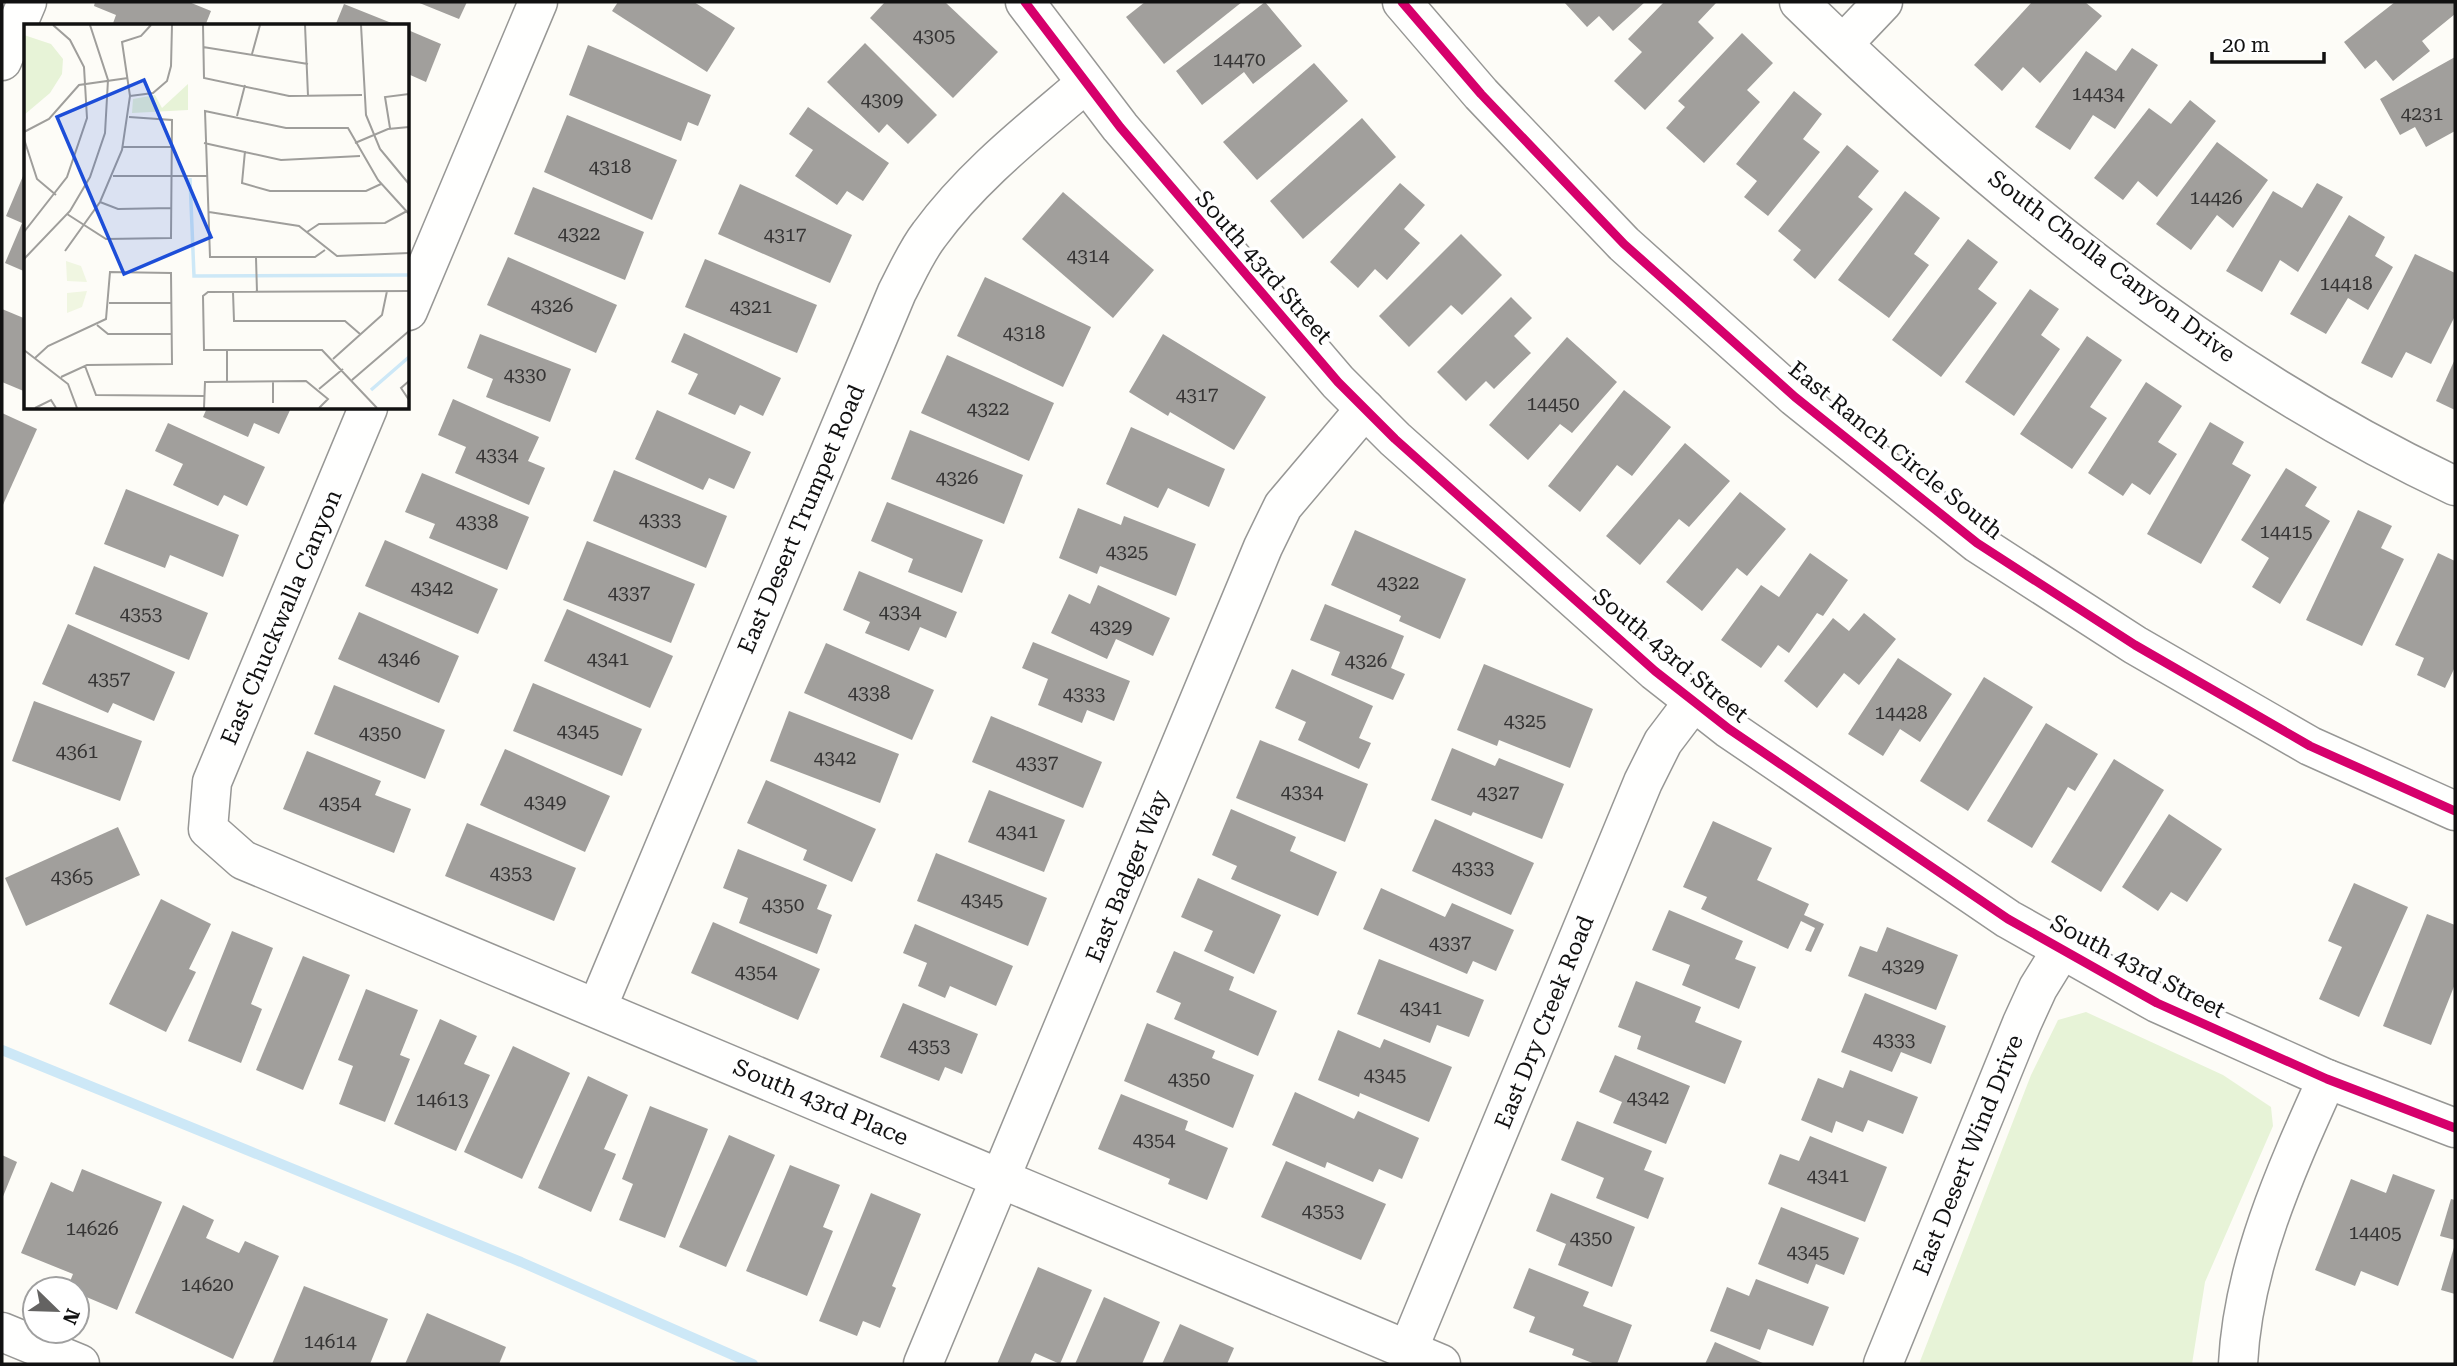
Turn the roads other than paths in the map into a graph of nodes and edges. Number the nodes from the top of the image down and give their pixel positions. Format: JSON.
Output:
{"nodes":[{"id":1,"x":27,"y":2,"type":"edge"},
{"id":2,"x":538,"y":2,"type":"edge"},
{"id":3,"x":1026,"y":2,"type":"edge"},
{"id":4,"x":1402,"y":2,"type":"edge"},
{"id":5,"x":1799,"y":2,"type":"edge"},
{"id":6,"x":1883,"y":2,"type":"edge"},
{"id":7,"x":1843,"y":44,"type":"junction"},
{"id":8,"x":2,"y":61,"type":"edge"},
{"id":9,"x":1085,"y":84,"type":"junction"},
{"id":10,"x":410,"y":307,"type":"edge"},
{"id":11,"x":367,"y":410,"type":"edge"},
{"id":12,"x":1365,"y":410,"type":"junction"},
{"id":13,"x":2455,"y":486,"type":"edge"},
{"id":14,"x":1694,"y":701,"type":"junction"},
{"id":15,"x":2455,"y":811,"type":"edge"},
{"id":16,"x":208,"y":830,"type":"joint"},
{"id":17,"x":2062,"y":949,"type":"junction"},
{"id":18,"x":597,"y":1008,"type":"junction"},
{"id":19,"x":2327,"y":1079,"type":"junction"},
{"id":20,"x":2455,"y":1128,"type":"edge"},
{"id":21,"x":1001,"y":1177,"type":"junction"},
{"id":22,"x":2,"y":1332,"type":"edge"},
{"id":23,"x":1424,"y":1357,"type":"edge"},
{"id":24,"x":80,"y":1364,"type":"edge"},
{"id":25,"x":923,"y":1364,"type":"edge"},
{"id":26,"x":1883,"y":1364,"type":"edge"},
{"id":27,"x":2238,"y":1364,"type":"edge"}],
"edges":[{"from":1,"to":8,"type":"street"},
{"from":2,"to":10,"type":"street"},
{"from":3,"to":9,"type":"street","name":"South 43rd Street"},
{"from":4,"to":15,"type":"street","name":"East Ranch Circle South"},
{"from":5,"to":7,"type":"street","name":"South Cholla Canyon Drive"},
{"from":6,"to":7,"type":"street"},
{"from":7,"to":13,"type":"street","name":"South Cholla Canyon Drive"},
{"from":9,"to":12,"type":"street","name":"South 43rd Street"},
{"from":9,"to":18,"type":"street","name":"East Desert Trumpet Road"},
{"from":11,"to":16,"type":"street","name":"East Chuckwalla Canyon"},
{"from":12,"to":14,"type":"street","name":"South 43rd Street"},
{"from":12,"to":21,"type":"street","name":"East Badger Way"},
{"from":14,"to":17,"type":"street","name":"South 43rd Street"},
{"from":14,"to":23,"type":"street","name":"East Dry Creek Road"},
{"from":16,"to":18,"type":"street","name":"South 43rd Place"},
{"from":17,"to":19,"type":"street","name":"South 43rd Street"},
{"from":17,"to":26,"type":"street","name":"East Desert Wind Drive"},
{"from":18,"to":21,"type":"street","name":"South 43rd Place"},
{"from":19,"to":20,"type":"street","name":"South 43rd Street"},
{"from":19,"to":27,"type":"street"},
{"from":21,"to":23,"type":"street","name":"South 43rd Place"},
{"from":21,"to":25,"type":"street","name":"East Badger Way"},
{"from":22,"to":24,"type":"street"}]}
